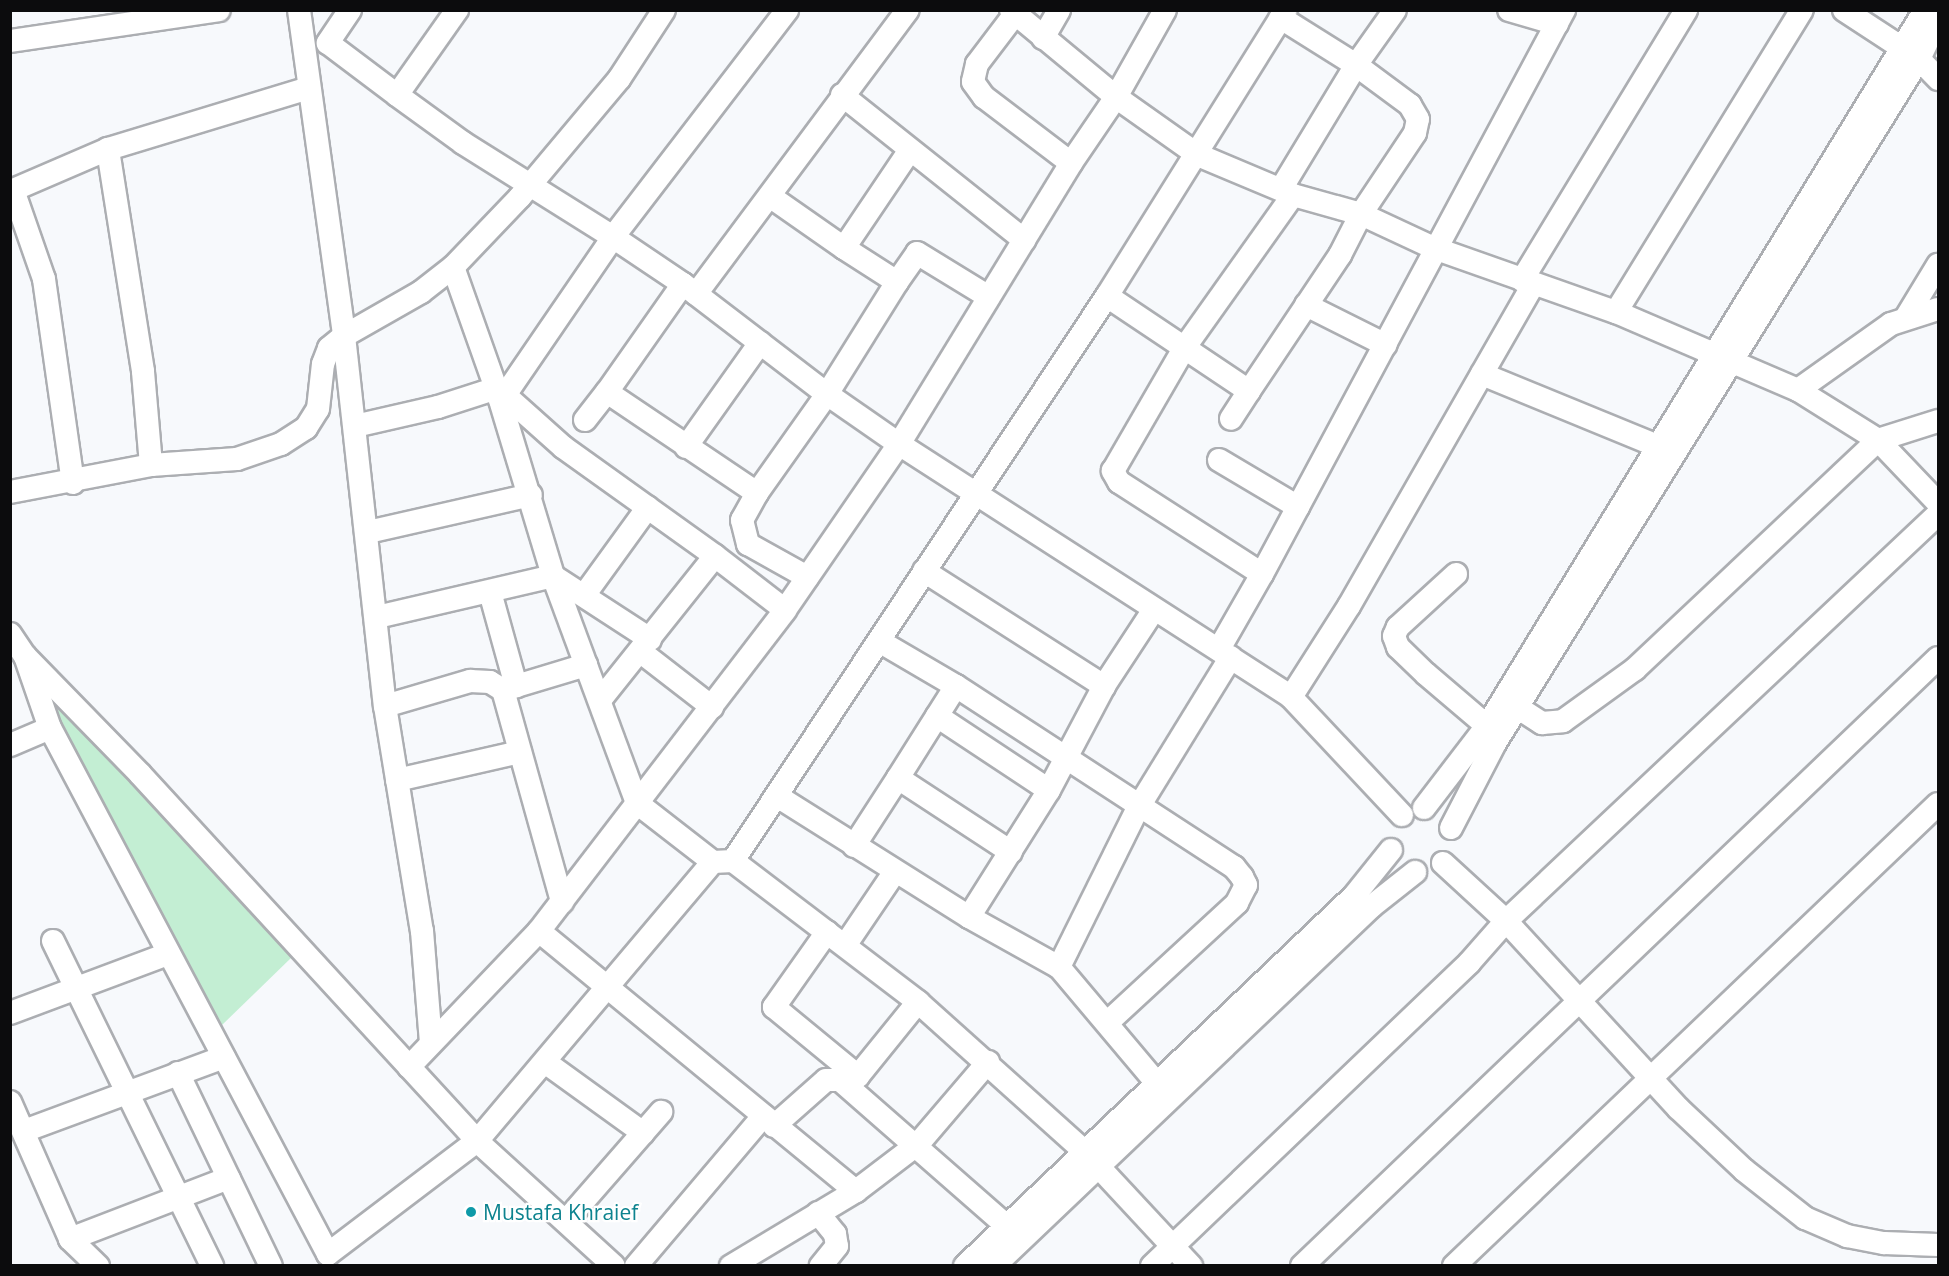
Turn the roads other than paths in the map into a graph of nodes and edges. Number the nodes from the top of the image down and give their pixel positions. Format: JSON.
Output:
{"nodes":[{"id":1,"x":219,"y":10,"type":"edge"},
{"id":2,"x":350,"y":10,"type":"edge"},
{"id":3,"x":457,"y":10,"type":"edge"},
{"id":4,"x":664,"y":10,"type":"edge"},
{"id":5,"x":788,"y":10,"type":"edge"},
{"id":6,"x":908,"y":10,"type":"edge"},
{"id":7,"x":1059,"y":10,"type":"edge"},
{"id":8,"x":1165,"y":10,"type":"edge"},
{"id":9,"x":1395,"y":10,"type":"edge"},
{"id":10,"x":1509,"y":10,"type":"edge"},
{"id":11,"x":1686,"y":10,"type":"edge"},
{"id":12,"x":1802,"y":10,"type":"edge"},
{"id":13,"x":1844,"y":10,"type":"edge"},
{"id":14,"x":1925,"y":10,"type":"edge"},
{"id":15,"x":1013,"y":12,"type":"edge"},
{"id":16,"x":1284,"y":14,"type":"edge"},
{"id":17,"x":1561,"y":17,"type":"edge"},
{"id":18,"x":1938,"y":19,"type":"edge"},
{"id":19,"x":300,"y":20,"type":"edge"},
{"id":20,"x":1043,"y":38,"type":"junction"},
{"id":21,"x":10,"y":41,"type":"edge"},
{"id":22,"x":328,"y":43,"type":"junction"},
{"id":23,"x":1910,"y":54,"type":"junction"},
{"id":24,"x":1356,"y":65,"type":"junction"},
{"id":25,"x":1938,"y":79,"type":"edge"},
{"id":26,"x":309,"y":87,"type":"junction"},
{"id":27,"x":397,"y":95,"type":"junction"},
{"id":28,"x":842,"y":95,"type":"junction"},
{"id":29,"x":1116,"y":97,"type":"junction"},
{"id":30,"x":108,"y":149,"type":"junction"},
{"id":31,"x":910,"y":150,"type":"junction"},
{"id":32,"x":1198,"y":155,"type":"junction"},
{"id":33,"x":1071,"y":163,"type":"junction"},
{"id":34,"x":532,"y":183,"type":"junction"},
{"id":35,"x":11,"y":189,"type":"edge"},
{"id":36,"x":1287,"y":192,"type":"junction"},
{"id":37,"x":771,"y":197,"type":"junction"},
{"id":38,"x":1361,"y":214,"type":"junction"},
{"id":39,"x":613,"y":237,"type":"junction"},
{"id":40,"x":1024,"y":240,"type":"junction"},
{"id":41,"x":844,"y":248,"type":"junction"},
{"id":42,"x":1434,"y":248,"type":"junction"},
{"id":43,"x":1938,"y":265,"type":"edge"},
{"id":44,"x":453,"y":267,"type":"junction"},
{"id":45,"x":897,"y":282,"type":"junction"},
{"id":46,"x":1527,"y":282,"type":"junction"},
{"id":47,"x":690,"y":289,"type":"junction"},
{"id":48,"x":1107,"y":296,"type":"junction"},
{"id":49,"x":989,"y":297,"type":"junction"},
{"id":50,"x":1306,"y":305,"type":"junction"},
{"id":51,"x":1938,"y":309,"type":"edge"},
{"id":52,"x":1616,"y":312,"type":"junction"},
{"id":53,"x":1908,"y":316,"type":"junction"},
{"id":54,"x":344,"y":336,"type":"junction"},
{"id":55,"x":760,"y":343,"type":"junction"},
{"id":56,"x":1386,"y":345,"type":"junction"},
{"id":57,"x":1185,"y":347,"type":"junction"},
{"id":58,"x":1723,"y":356,"type":"junction"},
{"id":59,"x":1482,"y":374,"type":"junction"},
{"id":60,"x":1798,"y":390,"type":"junction"},
{"id":61,"x":1249,"y":391,"type":"junction"},
{"id":62,"x":501,"y":392,"type":"junction"},
{"id":63,"x":607,"y":392,"type":"junction"},
{"id":64,"x":827,"y":394,"type":"junction"},
{"id":65,"x":1231,"y":419,"type":"dead end"},
{"id":66,"x":585,"y":420,"type":"dead end"},
{"id":67,"x":1938,"y":421,"type":"edge"},
{"id":68,"x":355,"y":426,"type":"junction"},
{"id":69,"x":1878,"y":440,"type":"junction"},
{"id":70,"x":899,"y":444,"type":"junction"},
{"id":71,"x":686,"y":447,"type":"junction"},
{"id":72,"x":1667,"y":449,"type":"junction"},
{"id":73,"x":1219,"y":460,"type":"dead end"},
{"id":74,"x":151,"y":465,"type":"junction"},
{"id":75,"x":73,"y":483,"type":"junction"},
{"id":76,"x":10,"y":492,"type":"edge"},
{"id":77,"x":757,"y":492,"type":"junction"},
{"id":78,"x":976,"y":492,"type":"junction"},
{"id":79,"x":531,"y":495,"type":"junction"},
{"id":80,"x":1938,"y":503,"type":"edge"},
{"id":81,"x":648,"y":507,"type":"junction"},
{"id":82,"x":1298,"y":507,"type":"junction"},
{"id":83,"x":1938,"y":514,"type":"edge"},
{"id":84,"x":368,"y":532,"type":"junction"},
{"id":85,"x":715,"y":556,"type":"junction"},
{"id":86,"x":924,"y":571,"type":"junction"},
{"id":87,"x":1262,"y":574,"type":"junction"},
{"id":88,"x":1456,"y":574,"type":"dead end"},
{"id":89,"x":553,"y":576,"type":"junction"},
{"id":90,"x":807,"y":577,"type":"junction"},
{"id":91,"x":490,"y":592,"type":"junction"},
{"id":92,"x":585,"y":594,"type":"junction"},
{"id":93,"x":785,"y":610,"type":"junction"},
{"id":94,"x":1154,"y":610,"type":"junction"},
{"id":95,"x":377,"y":617,"type":"junction"},
{"id":96,"x":10,"y":634,"type":"edge"},
{"id":97,"x":879,"y":641,"type":"junction"},
{"id":98,"x":646,"y":646,"type":"junction"},
{"id":99,"x":1225,"y":653,"type":"junction"},
{"id":100,"x":25,"y":656,"type":"junction"},
{"id":101,"x":1938,"y":658,"type":"edge"},
{"id":102,"x":586,"y":665,"type":"junction"},
{"id":103,"x":956,"y":686,"type":"junction"},
{"id":104,"x":1104,"y":686,"type":"junction"},
{"id":105,"x":510,"y":688,"type":"junction"},
{"id":106,"x":1291,"y":697,"type":"junction"},
{"id":107,"x":600,"y":700,"type":"junction"},
{"id":108,"x":386,"y":706,"type":"junction"},
{"id":109,"x":712,"y":707,"type":"junction"},
{"id":110,"x":1517,"y":707,"type":"junction"},
{"id":111,"x":938,"y":716,"type":"junction"},
{"id":112,"x":1487,"y":726,"type":"junction"},
{"id":113,"x":50,"y":728,"type":"junction"},
{"id":114,"x":10,"y":745,"type":"edge"},
{"id":115,"x":520,"y":752,"type":"junction"},
{"id":116,"x":1063,"y":759,"type":"junction"},
{"id":117,"x":898,"y":778,"type":"junction"},
{"id":118,"x":397,"y":780,"type":"junction"},
{"id":119,"x":1049,"y":790,"type":"junction"},
{"id":120,"x":777,"y":796,"type":"junction"},
{"id":121,"x":637,"y":803,"type":"junction"},
{"id":122,"x":1938,"y":804,"type":"edge"},
{"id":123,"x":1138,"y":808,"type":"junction"},
{"id":124,"x":1413,"y":812,"type":"junction"},
{"id":125,"x":1451,"y":828,"type":"junction"},
{"id":126,"x":854,"y":846,"type":"junction"},
{"id":127,"x":1391,"y":850,"type":"junction"},
{"id":128,"x":1011,"y":852,"type":"junction"},
{"id":129,"x":723,"y":861,"type":"junction"},
{"id":130,"x":1443,"y":863,"type":"junction"},
{"id":131,"x":1415,"y":872,"type":"junction"},
{"id":132,"x":894,"y":873,"type":"junction"},
{"id":133,"x":562,"y":902,"type":"junction"},
{"id":134,"x":969,"y":917,"type":"junction"},
{"id":135,"x":1506,"y":921,"type":"junction"},
{"id":136,"x":539,"y":931,"type":"junction"},
{"id":137,"x":837,"y":938,"type":"junction"},
{"id":138,"x":53,"y":941,"type":"dead end"},
{"id":139,"x":168,"y":954,"type":"junction"},
{"id":140,"x":1059,"y":967,"type":"junction"},
{"id":141,"x":74,"y":987,"type":"junction"},
{"id":142,"x":608,"y":987,"type":"junction"},
{"id":143,"x":918,"y":1002,"type":"junction"},
{"id":144,"x":1581,"y":1004,"type":"junction"},
{"id":145,"x":10,"y":1013,"type":"edge"},
{"id":146,"x":1108,"y":1022,"type":"junction"},
{"id":147,"x":431,"y":1042,"type":"junction"},
{"id":148,"x":224,"y":1057,"type":"junction"},
{"id":149,"x":545,"y":1062,"type":"junction"},
{"id":150,"x":988,"y":1062,"type":"junction"},
{"id":151,"x":409,"y":1067,"type":"junction"},
{"id":152,"x":178,"y":1073,"type":"junction"},
{"id":153,"x":1650,"y":1078,"type":"junction"},
{"id":154,"x":854,"y":1082,"type":"junction"},
{"id":155,"x":1156,"y":1082,"type":"junction"},
{"id":156,"x":128,"y":1092,"type":"junction"},
{"id":157,"x":10,"y":1102,"type":"edge"},
{"id":158,"x":662,"y":1112,"type":"dead end"},
{"id":159,"x":769,"y":1121,"type":"junction"},
{"id":160,"x":24,"y":1131,"type":"junction"},
{"id":161,"x":643,"y":1133,"type":"junction"},
{"id":162,"x":477,"y":1141,"type":"junction"},
{"id":163,"x":918,"y":1144,"type":"junction"},
{"id":164,"x":1092,"y":1160,"type":"junction"},
{"id":165,"x":229,"y":1178,"type":"junction"},
{"id":166,"x":856,"y":1191,"type":"junction"},
{"id":167,"x":178,"y":1199,"type":"junction"},
{"id":168,"x":818,"y":1213,"type":"junction"},
{"id":169,"x":566,"y":1221,"type":"junction"},
{"id":170,"x":1007,"y":1226,"type":"junction"},
{"id":171,"x":70,"y":1239,"type":"junction"},
{"id":172,"x":1173,"y":1245,"type":"junction"},
{"id":173,"x":1938,"y":1245,"type":"edge"},
{"id":174,"x":326,"y":1260,"type":"edge"},
{"id":175,"x":1003,"y":1262,"type":"edge"},
{"id":176,"x":98,"y":1266,"type":"edge"},
{"id":177,"x":212,"y":1266,"type":"edge"},
{"id":178,"x":271,"y":1266,"type":"edge"},
{"id":179,"x":614,"y":1266,"type":"edge"},
{"id":180,"x":636,"y":1266,"type":"edge"},
{"id":181,"x":731,"y":1266,"type":"edge"},
{"id":182,"x":820,"y":1266,"type":"edge"},
{"id":183,"x":965,"y":1266,"type":"edge"},
{"id":184,"x":1152,"y":1266,"type":"edge"},
{"id":185,"x":1191,"y":1266,"type":"edge"},
{"id":186,"x":1302,"y":1266,"type":"edge"},
{"id":187,"x":1454,"y":1266,"type":"edge"}],
"edges":[{"from":1,"to":21,"type":"street"},
{"from":2,"to":22,"type":"street"},
{"from":3,"to":27,"type":"street"},
{"from":4,"to":34,"type":"street"},
{"from":5,"to":39,"type":"street"},
{"from":6,"to":28,"type":"street"},
{"from":7,"to":20,"type":"street"},
{"from":8,"to":29,"type":"street"},
{"from":9,"to":24,"type":"street"},
{"from":10,"to":17,"type":"street"},
{"from":11,"to":46,"type":"street"},
{"from":12,"to":52,"type":"street"},
{"from":13,"to":23,"type":"street"},
{"from":14,"to":23,"type":"street"},
{"from":15,"to":20,"type":"street"},
{"from":15,"to":33,"type":"street"},
{"from":16,"to":24,"type":"street"},
{"from":16,"to":32,"type":"street"},
{"from":17,"to":42,"type":"street"},
{"from":18,"to":23,"type":"street"},
{"from":19,"to":22,"type":"street"},
{"from":19,"to":26,"type":"street"},
{"from":20,"to":29,"type":"street"},
{"from":22,"to":27,"type":"street"},
{"from":23,"to":25,"type":"street"},
{"from":23,"to":58,"type":"street"},
{"from":24,"to":36,"type":"street"},
{"from":24,"to":38,"type":"street"},
{"from":26,"to":30,"type":"street"},
{"from":26,"to":54,"type":"street"},
{"from":27,"to":34,"type":"street"},
{"from":28,"to":31,"type":"street"},
{"from":28,"to":37,"type":"street"},
{"from":29,"to":32,"type":"street"},
{"from":29,"to":33,"type":"street"},
{"from":30,"to":35,"type":"street"},
{"from":30,"to":74,"type":"street"},
{"from":31,"to":40,"type":"street"},
{"from":31,"to":41,"type":"street"},
{"from":32,"to":36,"type":"street"},
{"from":32,"to":48,"type":"street"},
{"from":33,"to":40,"type":"street"},
{"from":34,"to":39,"type":"street"},
{"from":34,"to":44,"type":"street"},
{"from":35,"to":75,"type":"street"},
{"from":36,"to":38,"type":"street"},
{"from":36,"to":57,"type":"street"},
{"from":37,"to":41,"type":"street"},
{"from":37,"to":47,"type":"street"},
{"from":38,"to":42,"type":"street"},
{"from":38,"to":50,"type":"street"},
{"from":39,"to":47,"type":"street"},
{"from":39,"to":62,"type":"street"},
{"from":40,"to":49,"type":"street"},
{"from":41,"to":45,"type":"street"},
{"from":42,"to":46,"type":"street"},
{"from":42,"to":56,"type":"street"},
{"from":43,"to":53,"type":"street"},
{"from":44,"to":54,"type":"street"},
{"from":44,"to":62,"type":"street"},
{"from":45,"to":49,"type":"street"},
{"from":45,"to":64,"type":"street"},
{"from":46,"to":52,"type":"street"},
{"from":46,"to":59,"type":"street"},
{"from":47,"to":55,"type":"street"},
{"from":47,"to":63,"type":"street"},
{"from":48,"to":57,"type":"street"},
{"from":48,"to":78,"type":"street"},
{"from":49,"to":70,"type":"street"},
{"from":50,"to":56,"type":"street"},
{"from":50,"to":61,"type":"street"},
{"from":51,"to":53,"type":"street"},
{"from":52,"to":58,"type":"street"},
{"from":53,"to":60,"type":"street"},
{"from":54,"to":68,"type":"street"},
{"from":54,"to":74,"type":"street"},
{"from":55,"to":64,"type":"street"},
{"from":55,"to":71,"type":"street"},
{"from":56,"to":82,"type":"street"},
{"from":57,"to":61,"type":"street"},
{"from":57,"to":87,"type":"street"},
{"from":58,"to":60,"type":"street"},
{"from":58,"to":72,"type":"street"},
{"from":59,"to":72,"type":"street"},
{"from":59,"to":106,"type":"street"},
{"from":60,"to":69,"type":"street"},
{"from":61,"to":65,"type":"street"},
{"from":62,"to":68,"type":"street"},
{"from":62,"to":79,"type":"street"},
{"from":62,"to":81,"type":"street"},
{"from":63,"to":66,"type":"street"},
{"from":63,"to":71,"type":"street"},
{"from":64,"to":70,"type":"street"},
{"from":64,"to":77,"type":"street"},
{"from":67,"to":69,"type":"street"},
{"from":68,"to":84,"type":"street"},
{"from":69,"to":80,"type":"street"},
{"from":69,"to":110,"type":"street"},
{"from":70,"to":78,"type":"street"},
{"from":70,"to":90,"type":"street"},
{"from":71,"to":77,"type":"street"},
{"from":72,"to":110,"type":"street"},
{"from":72,"to":112,"type":"street"},
{"from":73,"to":82,"type":"street"},
{"from":74,"to":75,"type":"street"},
{"from":75,"to":76,"type":"street"},
{"from":77,"to":90,"type":"street"},
{"from":78,"to":86,"type":"street"},
{"from":78,"to":94,"type":"street"},
{"from":79,"to":84,"type":"street"},
{"from":79,"to":89,"type":"street"},
{"from":81,"to":85,"type":"street"},
{"from":81,"to":92,"type":"street"},
{"from":82,"to":87,"type":"street"},
{"from":83,"to":135,"type":"street"},
{"from":84,"to":95,"type":"street"},
{"from":85,"to":93,"type":"street"},
{"from":85,"to":98,"type":"street"},
{"from":86,"to":97,"type":"street"},
{"from":86,"to":104,"type":"street"},
{"from":87,"to":99,"type":"street"},
{"from":88,"to":112,"type":"street"},
{"from":89,"to":91,"type":"street"},
{"from":89,"to":92,"type":"street"},
{"from":89,"to":102,"type":"street"},
{"from":90,"to":93,"type":"street"},
{"from":91,"to":95,"type":"street"},
{"from":91,"to":105,"type":"street"},
{"from":92,"to":98,"type":"street"},
{"from":93,"to":109,"type":"street"},
{"from":94,"to":99,"type":"street"},
{"from":94,"to":104,"type":"street"},
{"from":95,"to":108,"type":"street"},
{"from":96,"to":100,"type":"street"},
{"from":97,"to":103,"type":"street"},
{"from":97,"to":120,"type":"street"},
{"from":98,"to":107,"type":"street"},
{"from":98,"to":109,"type":"street"},
{"from":99,"to":106,"type":"street"},
{"from":99,"to":123,"type":"street"},
{"from":100,"to":113,"type":"street"},
{"from":100,"to":151,"type":"street"},
{"from":101,"to":144,"type":"street"},
{"from":102,"to":105,"type":"street"},
{"from":102,"to":107,"type":"street"},
{"from":103,"to":111,"type":"street"},
{"from":103,"to":116,"type":"street"},
{"from":104,"to":116,"type":"street"},
{"from":105,"to":108,"type":"street"},
{"from":105,"to":115,"type":"street"},
{"from":106,"to":124,"type":"street"},
{"from":107,"to":121,"type":"street"},
{"from":108,"to":118,"type":"street"},
{"from":109,"to":121,"type":"street"},
{"from":110,"to":125,"type":"street"},
{"from":111,"to":117,"type":"street"},
{"from":111,"to":119,"type":"street"},
{"from":112,"to":124,"type":"street"},
{"from":113,"to":114,"type":"street"},
{"from":113,"to":139,"type":"street"},
{"from":115,"to":118,"type":"street"},
{"from":115,"to":133,"type":"street"},
{"from":116,"to":119,"type":"street"},
{"from":116,"to":123,"type":"street"},
{"from":117,"to":126,"type":"street"},
{"from":117,"to":128,"type":"street"},
{"from":118,"to":147,"type":"street"},
{"from":119,"to":128,"type":"street"},
{"from":120,"to":126,"type":"street"},
{"from":120,"to":129,"type":"street"},
{"from":121,"to":129,"type":"street"},
{"from":121,"to":133,"type":"street"},
{"from":122,"to":153,"type":"street"},
{"from":123,"to":140,"type":"street"},
{"from":123,"to":146,"type":"street"},
{"from":124,"to":125,"type":"street"},
{"from":124,"to":127,"type":"street"},
{"from":125,"to":130,"type":"street"},
{"from":126,"to":132,"type":"street"},
{"from":127,"to":131,"type":"street"},
{"from":127,"to":155,"type":"street"},
{"from":128,"to":134,"type":"street"},
{"from":129,"to":137,"type":"street"},
{"from":129,"to":142,"type":"street"},
{"from":130,"to":131,"type":"street"},
{"from":130,"to":135,"type":"street"},
{"from":131,"to":164,"type":"street"},
{"from":132,"to":134,"type":"street"},
{"from":132,"to":137,"type":"street"},
{"from":133,"to":136,"type":"street"},
{"from":134,"to":140,"type":"street"},
{"from":135,"to":144,"type":"street"},
{"from":135,"to":172,"type":"street"},
{"from":136,"to":142,"type":"street"},
{"from":136,"to":147,"type":"street"},
{"from":137,"to":143,"type":"street"},
{"from":137,"to":154,"type":"street"},
{"from":138,"to":141,"type":"street"},
{"from":139,"to":141,"type":"street"},
{"from":139,"to":148,"type":"street"},
{"from":140,"to":146,"type":"street"},
{"from":141,"to":145,"type":"street"},
{"from":141,"to":156,"type":"street"},
{"from":142,"to":149,"type":"street"},
{"from":142,"to":159,"type":"street"},
{"from":143,"to":150,"type":"street"},
{"from":143,"to":154,"type":"street"},
{"from":144,"to":153,"type":"street"},
{"from":144,"to":186,"type":"street"},
{"from":146,"to":155,"type":"street"},
{"from":147,"to":151,"type":"street"},
{"from":148,"to":152,"type":"street"},
{"from":148,"to":174,"type":"street"},
{"from":149,"to":161,"type":"street"},
{"from":149,"to":162,"type":"street"},
{"from":150,"to":163,"type":"street"},
{"from":150,"to":164,"type":"street"},
{"from":151,"to":162,"type":"street"},
{"from":152,"to":156,"type":"street"},
{"from":152,"to":165,"type":"street"},
{"from":153,"to":173,"type":"street"},
{"from":153,"to":187,"type":"street"},
{"from":154,"to":159,"type":"street"},
{"from":154,"to":163,"type":"street"},
{"from":155,"to":164,"type":"street"},
{"from":156,"to":160,"type":"street"},
{"from":156,"to":167,"type":"street"},
{"from":157,"to":160,"type":"street"},
{"from":158,"to":161,"type":"street"},
{"from":159,"to":166,"type":"street"},
{"from":159,"to":180,"type":"street"},
{"from":160,"to":171,"type":"street"},
{"from":161,"to":169,"type":"street"},
{"from":162,"to":169,"type":"street"},
{"from":162,"to":174,"type":"street"},
{"from":163,"to":166,"type":"street"},
{"from":163,"to":170,"type":"street"},
{"from":164,"to":170,"type":"street"},
{"from":164,"to":172,"type":"street"},
{"from":164,"to":175,"type":"street"},
{"from":165,"to":167,"type":"street"},
{"from":165,"to":178,"type":"street"},
{"from":166,"to":168,"type":"street"},
{"from":167,"to":171,"type":"street"},
{"from":167,"to":177,"type":"street"},
{"from":168,"to":181,"type":"street"},
{"from":168,"to":182,"type":"street"},
{"from":169,"to":179,"type":"street"},
{"from":170,"to":183,"type":"street"},
{"from":171,"to":176,"type":"street"},
{"from":172,"to":184,"type":"street"},
{"from":172,"to":185,"type":"street"}]}
